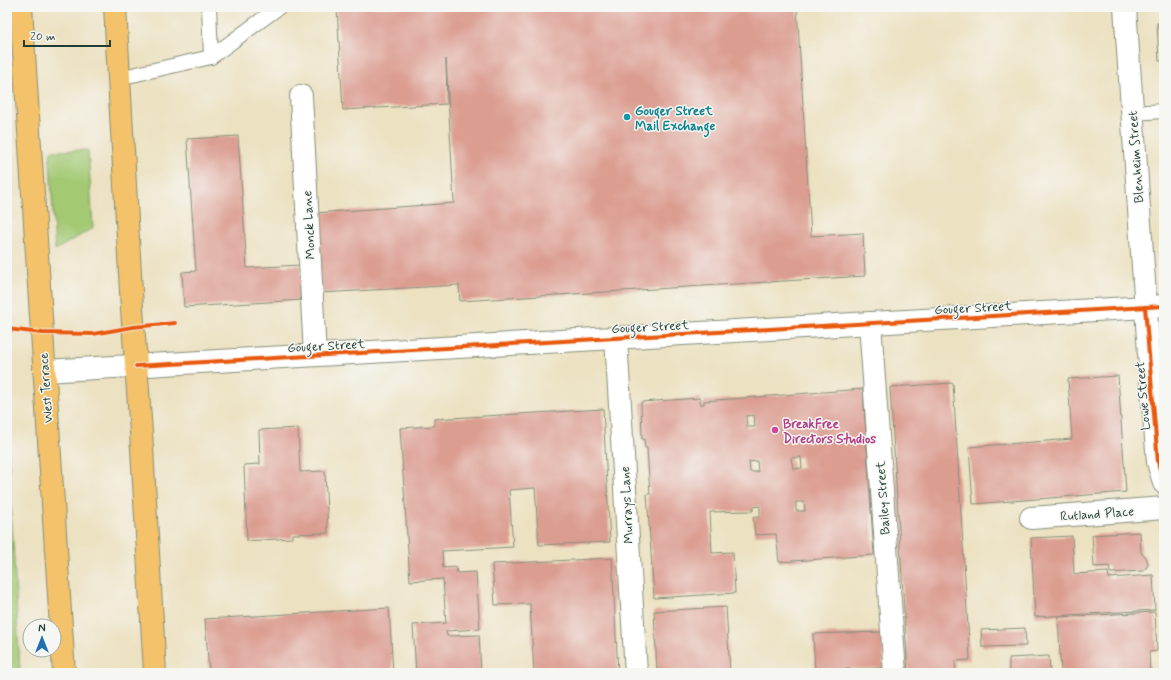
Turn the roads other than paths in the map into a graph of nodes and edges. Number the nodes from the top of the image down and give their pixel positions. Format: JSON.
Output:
{"nodes":[{"id":1,"x":21,"y":7,"type":"edge"},
{"id":2,"x":116,"y":7,"type":"edge"},
{"id":3,"x":209,"y":7,"type":"edge"},
{"id":4,"x":279,"y":7,"type":"edge"},
{"id":5,"x":1125,"y":7,"type":"edge"},
{"id":6,"x":211,"y":57,"type":"junction"},
{"id":7,"x":120,"y":78,"type":"junction"},
{"id":8,"x":300,"y":96,"type":"dead end"},
{"id":9,"x":1164,"y":112,"type":"edge"},
{"id":10,"x":1132,"y":113,"type":"junction"},
{"id":11,"x":1155,"y":307,"type":"edge"},
{"id":12,"x":870,"y":323,"type":"junction"},
{"id":13,"x":616,"y":338,"type":"junction"},
{"id":14,"x":315,"y":355,"type":"junction"},
{"id":15,"x":136,"y":366,"type":"junction"},
{"id":16,"x":44,"y":371,"type":"junction"},
{"id":17,"x":1164,"y":483,"type":"edge"},
{"id":18,"x":1164,"y":508,"type":"edge"},
{"id":19,"x":1031,"y":518,"type":"dead end"},
{"id":20,"x":64,"y":673,"type":"edge"},
{"id":21,"x":155,"y":673,"type":"edge"},
{"id":22,"x":636,"y":673,"type":"edge"},
{"id":23,"x":895,"y":673,"type":"edge"}],
"edges":[{"from":1,"to":16,"type":"main road","name":"West Terrace"},
{"from":2,"to":7,"type":"main road"},
{"from":3,"to":6,"type":"lane"},
{"from":4,"to":6,"type":"lane"},
{"from":5,"to":10,"type":"street","name":"Blenheim Street"},
{"from":6,"to":7,"type":"lane"},
{"from":7,"to":15,"type":"main road"},
{"from":8,"to":14,"type":"street","name":"Monck Lane"},
{"from":9,"to":10,"type":"lane"},
{"from":10,"to":11,"type":"street","name":"Blenheim Street"},
{"from":11,"to":12,"type":"street","name":"Gouger Street"},
{"from":11,"to":17,"type":"street","name":"Lowe Street"},
{"from":12,"to":13,"type":"street","name":"Gouger Street"},
{"from":12,"to":23,"type":"street","name":"Bailey Street"},
{"from":13,"to":14,"type":"street","name":"Gouger Street"},
{"from":13,"to":22,"type":"street","name":"Murrays Lane"},
{"from":14,"to":15,"type":"street","name":"Gouger Street"},
{"from":15,"to":16,"type":"street","name":"Gouger Street"},
{"from":15,"to":21,"type":"main road"},
{"from":16,"to":20,"type":"main road","name":"West Terrace"},
{"from":18,"to":19,"type":"street","name":"Rutland Place"}]}
